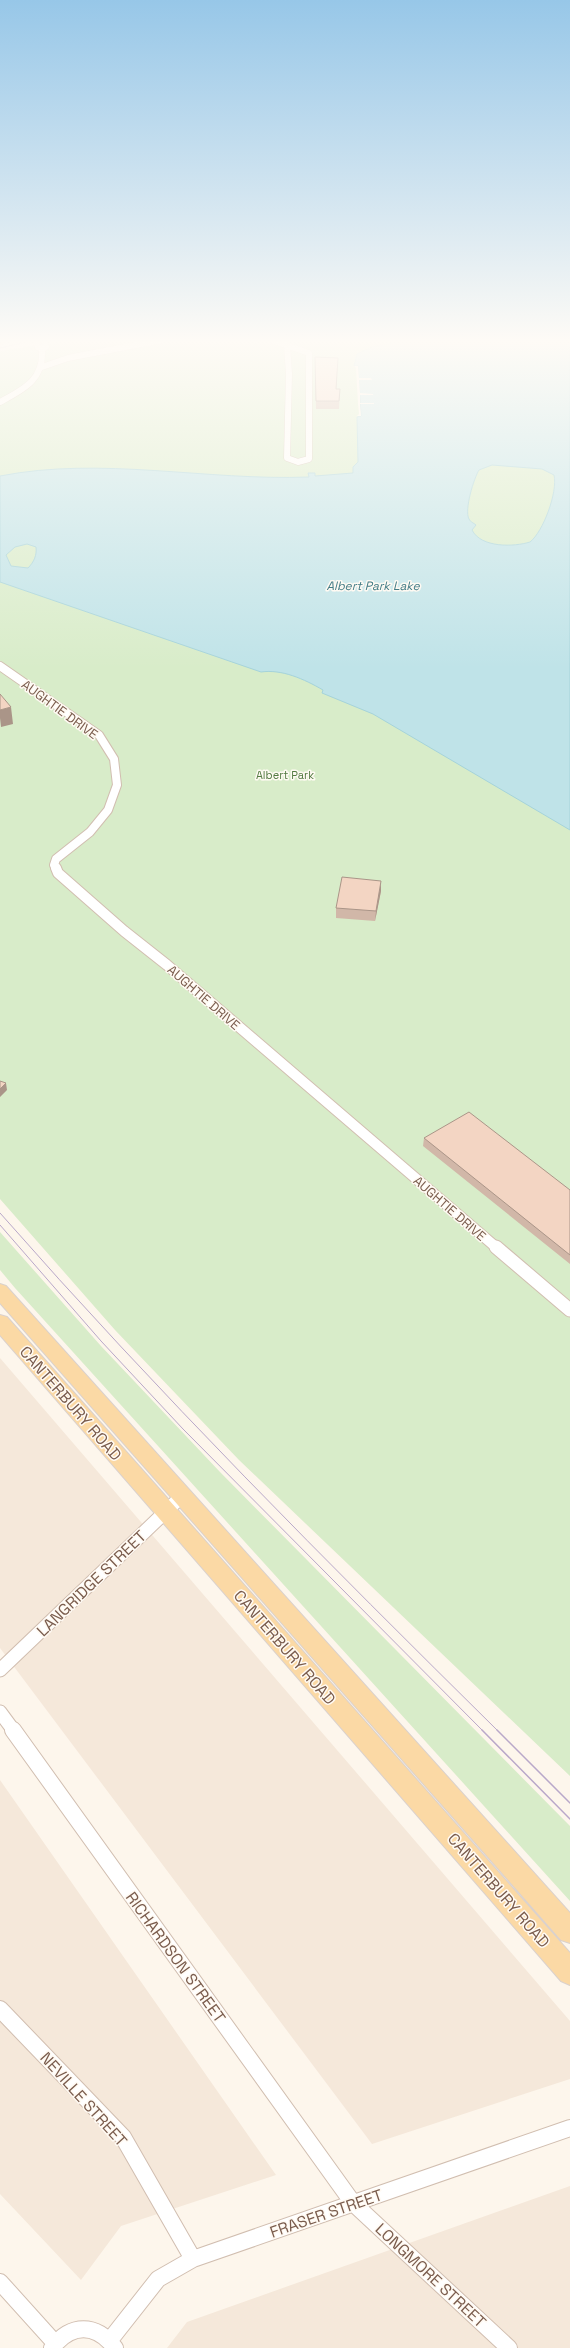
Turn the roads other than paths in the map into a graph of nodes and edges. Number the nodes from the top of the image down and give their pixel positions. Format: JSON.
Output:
{"nodes":[{"id":1,"x":287,"y":450,"type":"edge"},
{"id":2,"x":309,"y":450,"type":"edge"},
{"id":3,"x":0,"y":666,"type":"edge"},
{"id":4,"x":0,"y":1291,"type":"edge"},
{"id":5,"x":570,"y":1310,"type":"edge"},
{"id":6,"x":0,"y":1322,"type":"edge"},
{"id":7,"x":182,"y":1496,"type":"junction"},
{"id":8,"x":166,"y":1512,"type":"junction"},
{"id":9,"x":0,"y":1670,"type":"edge"},
{"id":10,"x":0,"y":1712,"type":"edge"},
{"id":11,"x":570,"y":1931,"type":"edge"},
{"id":12,"x":570,"y":1972,"type":"edge"},
{"id":13,"x":0,"y":2009,"type":"edge"},
{"id":14,"x":570,"y":2128,"type":"edge"},
{"id":15,"x":353,"y":2203,"type":"junction"},
{"id":16,"x":193,"y":2259,"type":"junction"},
{"id":17,"x":0,"y":2282,"type":"edge"},
{"id":18,"x":112,"y":2344,"type":"edge"},
{"id":19,"x":53,"y":2346,"type":"edge"},
{"id":20,"x":509,"y":2348,"type":"edge"}],
"edges":[{"from":1,"to":2,"type":"street"},
{"from":3,"to":5,"type":"street","name":"AUGHTIE DRIVE"},
{"from":4,"to":7,"type":"main road","name":"CANTERBURY ROAD"},
{"from":6,"to":8,"type":"main road","name":"CANTERBURY ROAD"},
{"from":7,"to":8,"type":"street","name":"LANGRIDGE STREET"},
{"from":7,"to":11,"type":"main road","name":"CANTERBURY ROAD"},
{"from":8,"to":9,"type":"street","name":"LANGRIDGE STREET"},
{"from":8,"to":12,"type":"main road","name":"CANTERBURY ROAD"},
{"from":10,"to":15,"type":"street","name":"RICHARDSON STREET"},
{"from":13,"to":16,"type":"street","name":"NEVILLE STREET"},
{"from":14,"to":15,"type":"street","name":"FRASER STREET"},
{"from":15,"to":16,"type":"street","name":"FRASER STREET"},
{"from":15,"to":20,"type":"street","name":"LONGMORE STREET"},
{"from":16,"to":18,"type":"street","name":"FRASER STREET"},
{"from":17,"to":19,"type":"street"},
{"from":18,"to":19,"type":"street"}]}
